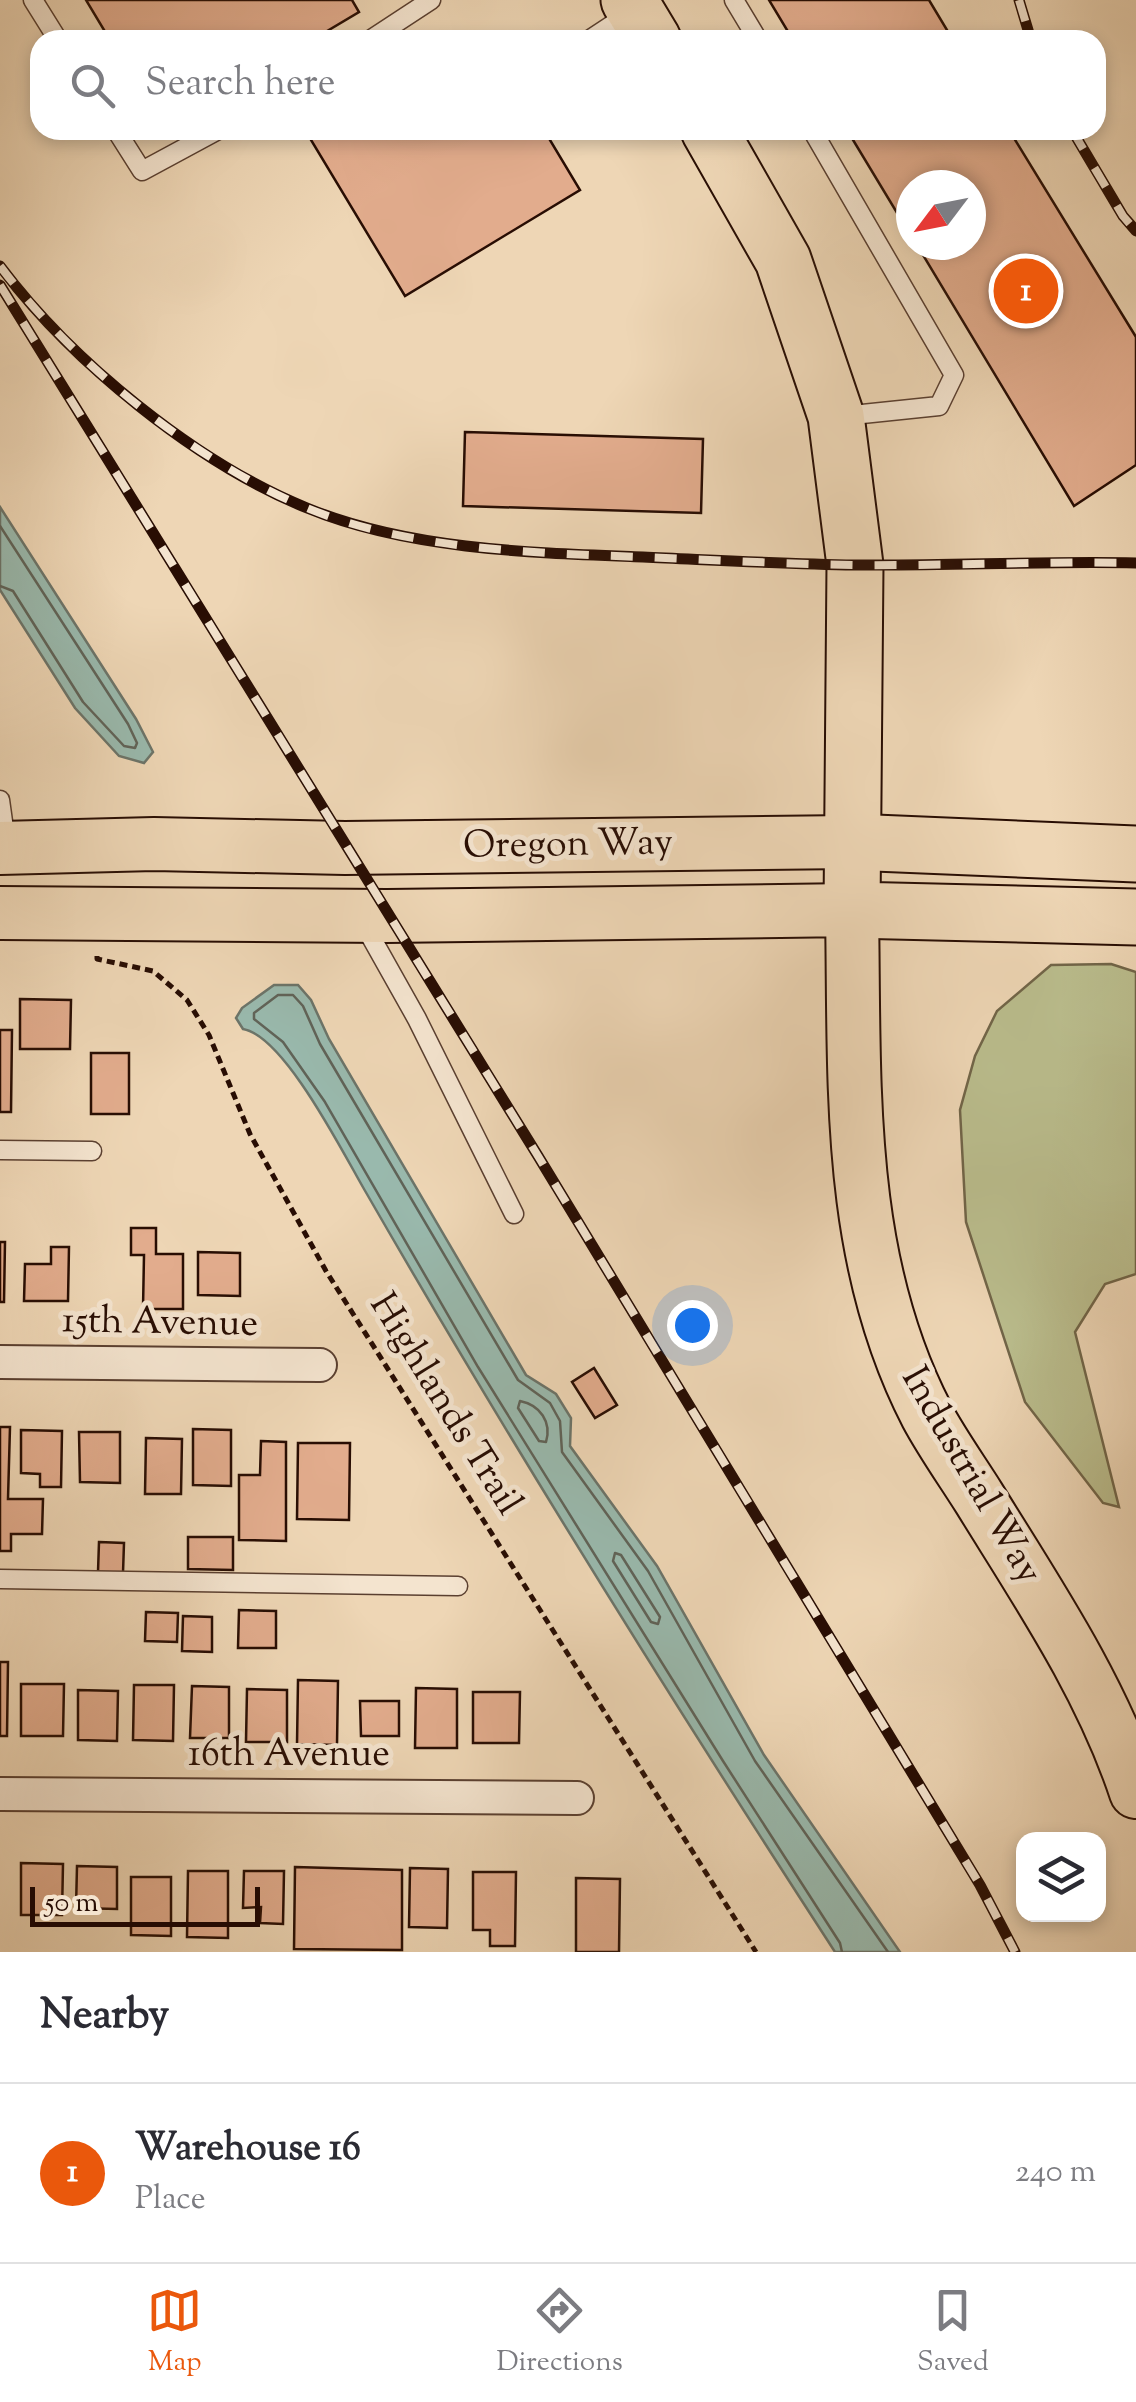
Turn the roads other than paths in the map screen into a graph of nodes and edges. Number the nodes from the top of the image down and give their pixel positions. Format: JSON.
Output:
{"nodes":[{"id":1,"x":33,"y":0,"type":"edge"},
{"id":2,"x":431,"y":0,"type":"edge"},
{"id":3,"x":734,"y":0,"type":"edge"},
{"id":4,"x":639,"y":17,"type":"edge"},
{"id":5,"x":52,"y":30,"type":"edge"},
{"id":6,"x":385,"y":30,"type":"edge"},
{"id":7,"x":611,"y":30,"type":"edge"},
{"id":8,"x":752,"y":30,"type":"edge"},
{"id":9,"x":122,"y":140,"type":"edge"},
{"id":10,"x":199,"y":140,"type":"edge"},
{"id":11,"x":714,"y":140,"type":"edge"},
{"id":12,"x":818,"y":140,"type":"edge"},
{"id":13,"x":836,"y":416,"type":"junction"},
{"id":14,"x":2,"y":832,"type":"edge"},
{"id":15,"x":851,"y":842,"type":"junction"},
{"id":16,"x":1136,"y":854,"type":"edge"},
{"id":17,"x":852,"y":910,"type":"junction"},
{"id":18,"x":0,"y":913,"type":"edge"},
{"id":19,"x":358,"y":916,"type":"junction"},
{"id":20,"x":1131,"y":918,"type":"edge"},
{"id":21,"x":0,"y":1150,"type":"edge"},
{"id":22,"x":92,"y":1151,"type":"dead end"},
{"id":23,"x":514,"y":1214,"type":"dead end"},
{"id":24,"x":0,"y":1362,"type":"edge"},
{"id":25,"x":320,"y":1366,"type":"dead end"},
{"id":26,"x":0,"y":1579,"type":"edge"},
{"id":27,"x":458,"y":1586,"type":"dead end"},
{"id":28,"x":1136,"y":1792,"type":"edge"},
{"id":29,"x":0,"y":1794,"type":"edge"},
{"id":30,"x":577,"y":1798,"type":"dead end"}],
"edges":[{"from":1,"to":5,"type":"lane"},
{"from":2,"to":6,"type":"lane"},
{"from":3,"to":8,"type":"lane"},
{"from":4,"to":7,"type":"lane"},
{"from":9,"to":10,"type":"lane"},
{"from":11,"to":13,"type":"highway","name":"Industrial Way"},
{"from":12,"to":13,"type":"lane"},
{"from":13,"to":15,"type":"highway","name":"Industrial Way"},
{"from":14,"to":15,"type":"main road","name":"Oregon Way"},
{"from":15,"to":16,"type":"highway","name":"Oregon Way"},
{"from":15,"to":17,"type":"highway","name":"Industrial Way"},
{"from":17,"to":19,"type":"main road","name":"Oregon Way"},
{"from":17,"to":20,"type":"highway","name":"Oregon Way"},
{"from":17,"to":28,"type":"main road","name":"Industrial Way"},
{"from":18,"to":19,"type":"main road","name":"Oregon Way"},
{"from":19,"to":23,"type":"lane"},
{"from":21,"to":22,"type":"lane"},
{"from":24,"to":25,"type":"street","name":"15th Avenue"},
{"from":26,"to":27,"type":"lane"},
{"from":29,"to":30,"type":"street","name":"16th Avenue"}]}
